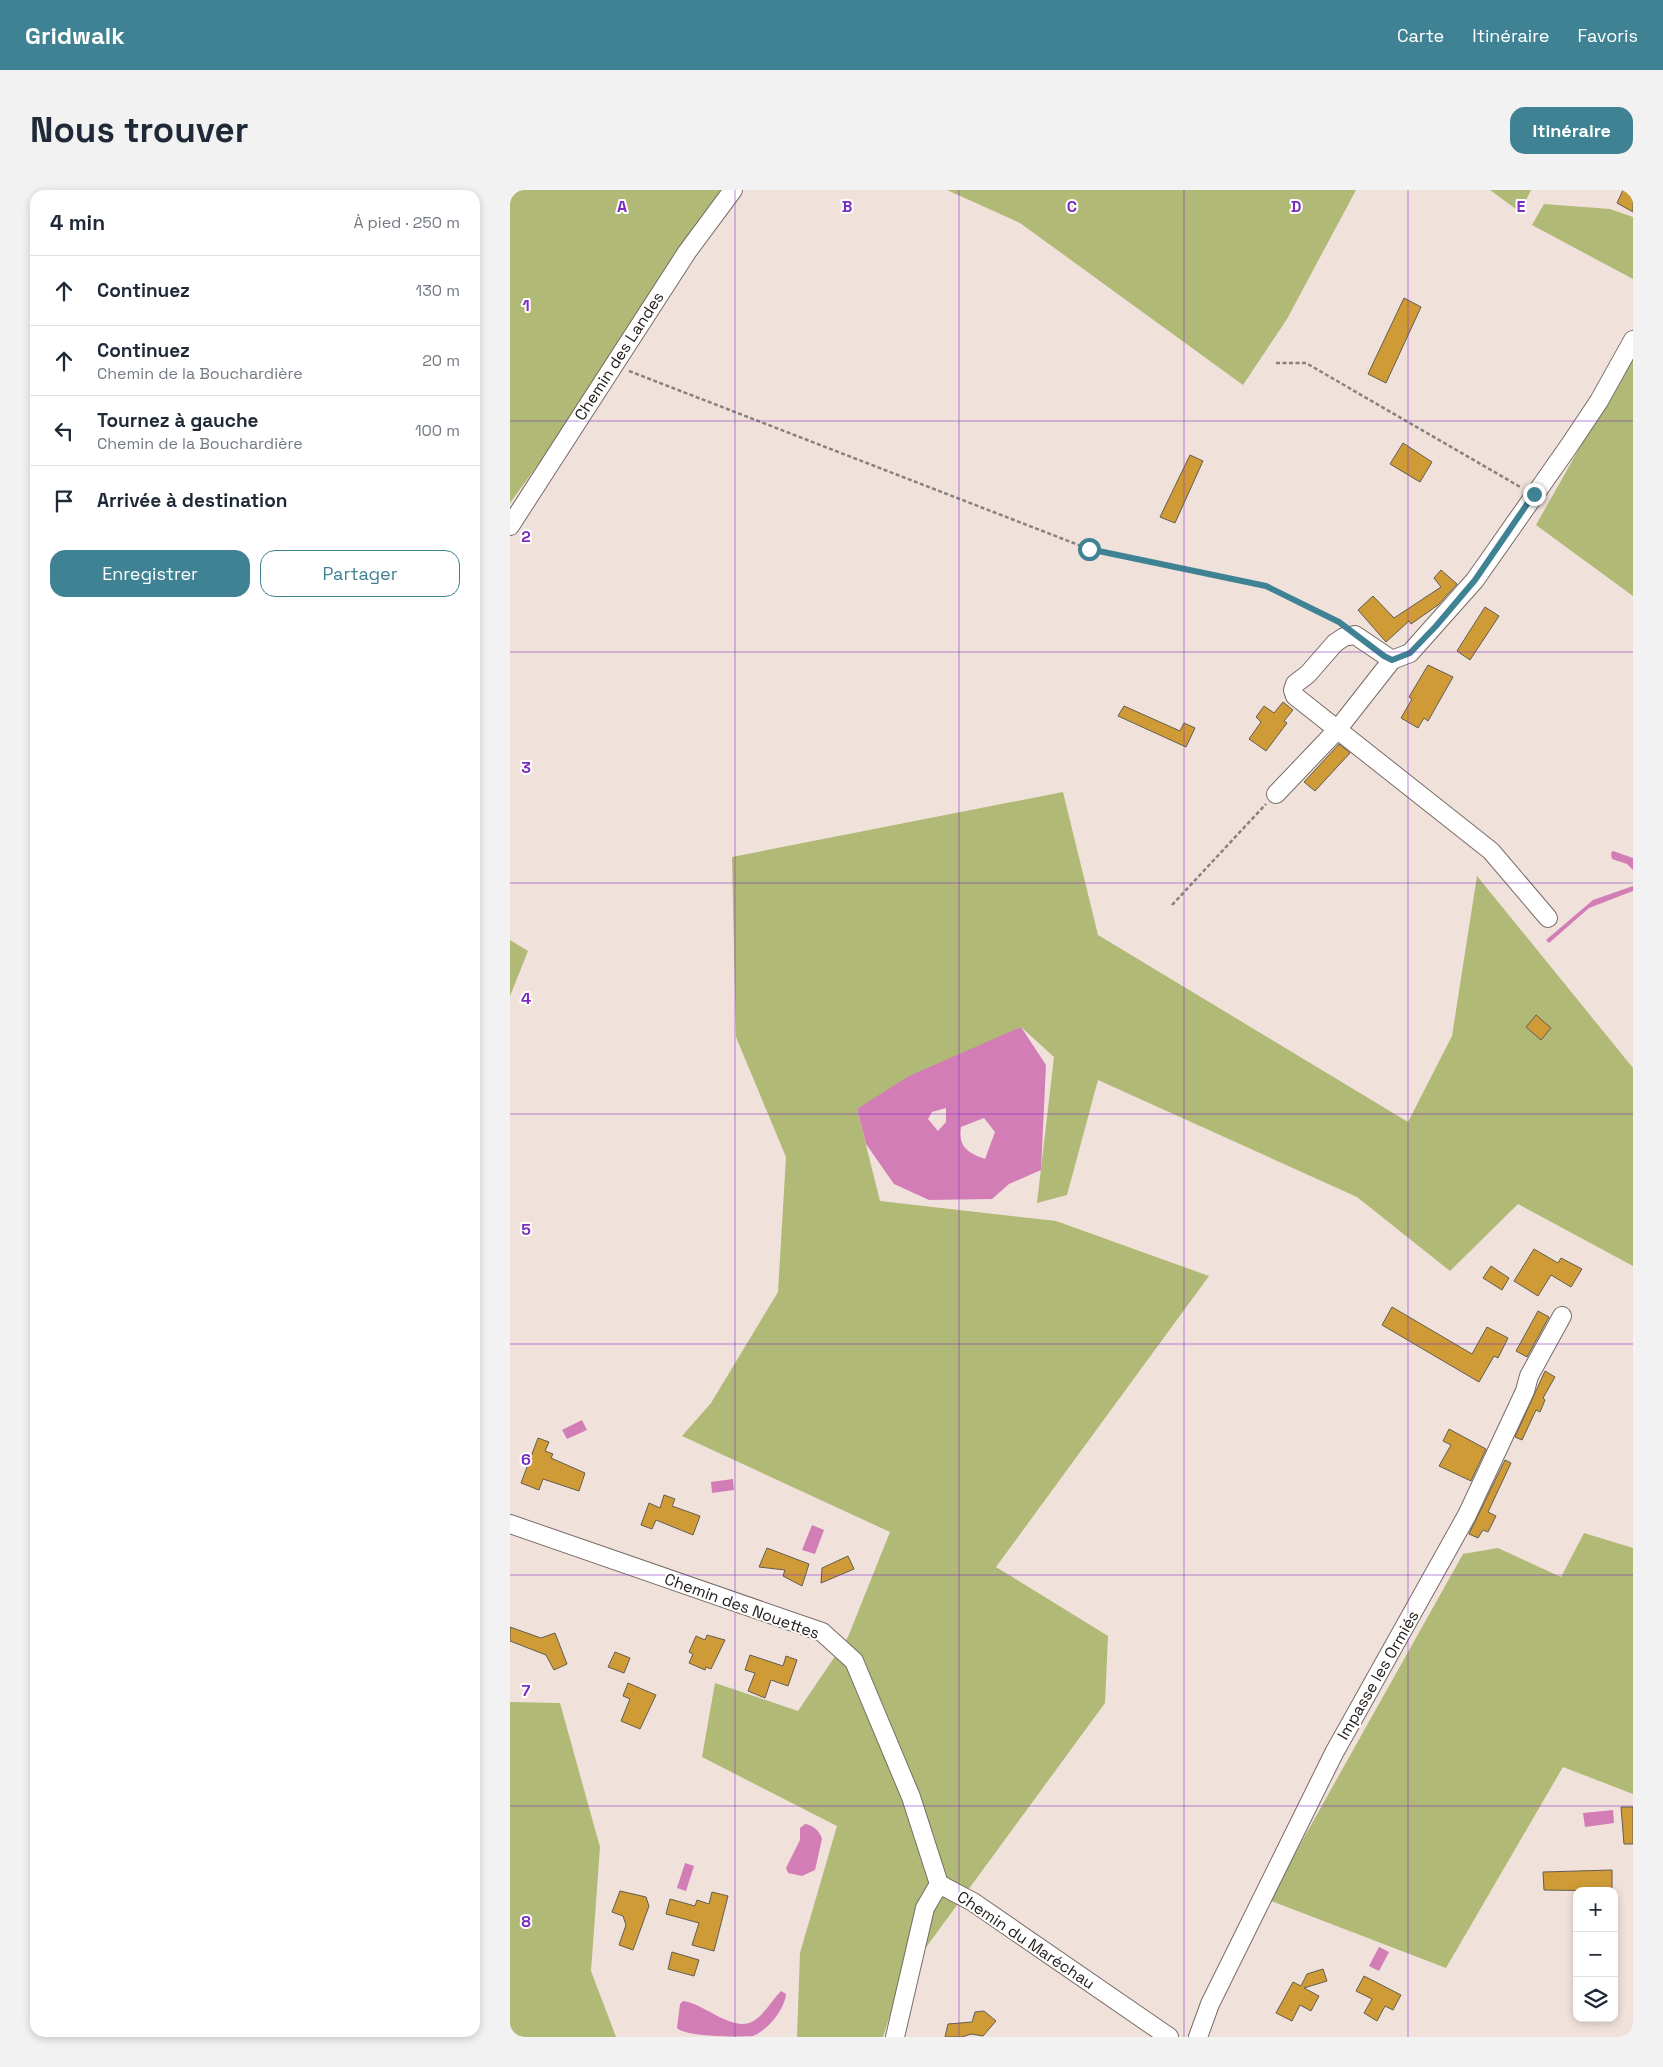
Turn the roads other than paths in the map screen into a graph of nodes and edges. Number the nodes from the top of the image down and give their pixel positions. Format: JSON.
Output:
{"nodes":[{"id":1,"x":733,"y":190,"type":"edge"},
{"id":2,"x":1633,"y":340,"type":"edge"},
{"id":3,"x":510,"y":526,"type":"edge"},
{"id":4,"x":1392,"y":660,"type":"junction"},
{"id":5,"x":1337,"y":730,"type":"junction"},
{"id":6,"x":1276,"y":794,"type":"road end"},
{"id":7,"x":1548,"y":918,"type":"dead end"},
{"id":8,"x":1562,"y":1316,"type":"dead end"},
{"id":9,"x":510,"y":1524,"type":"edge"},
{"id":10,"x":939,"y":1884,"type":"junction"},
{"id":11,"x":895,"y":2037,"type":"edge"},
{"id":12,"x":1169,"y":2037,"type":"edge"},
{"id":13,"x":1198,"y":2037,"type":"edge"}],
"edges":[{"from":1,"to":3,"type":"street","name":"Chemin des Landes"},
{"from":2,"to":4,"type":"street"},
{"from":4,"to":5,"type":"street"},
{"from":4,"to":5,"type":"street"},
{"from":5,"to":6,"type":"street"},
{"from":5,"to":7,"type":"street"},
{"from":8,"to":13,"type":"street","name":"Impasse les Ormiés"},
{"from":9,"to":10,"type":"street","name":"Chemin des Nouettes"},
{"from":10,"to":11,"type":"street","name":"Chemin du Maréchau"},
{"from":10,"to":12,"type":"street","name":"Chemin du Maréchau"}]}
